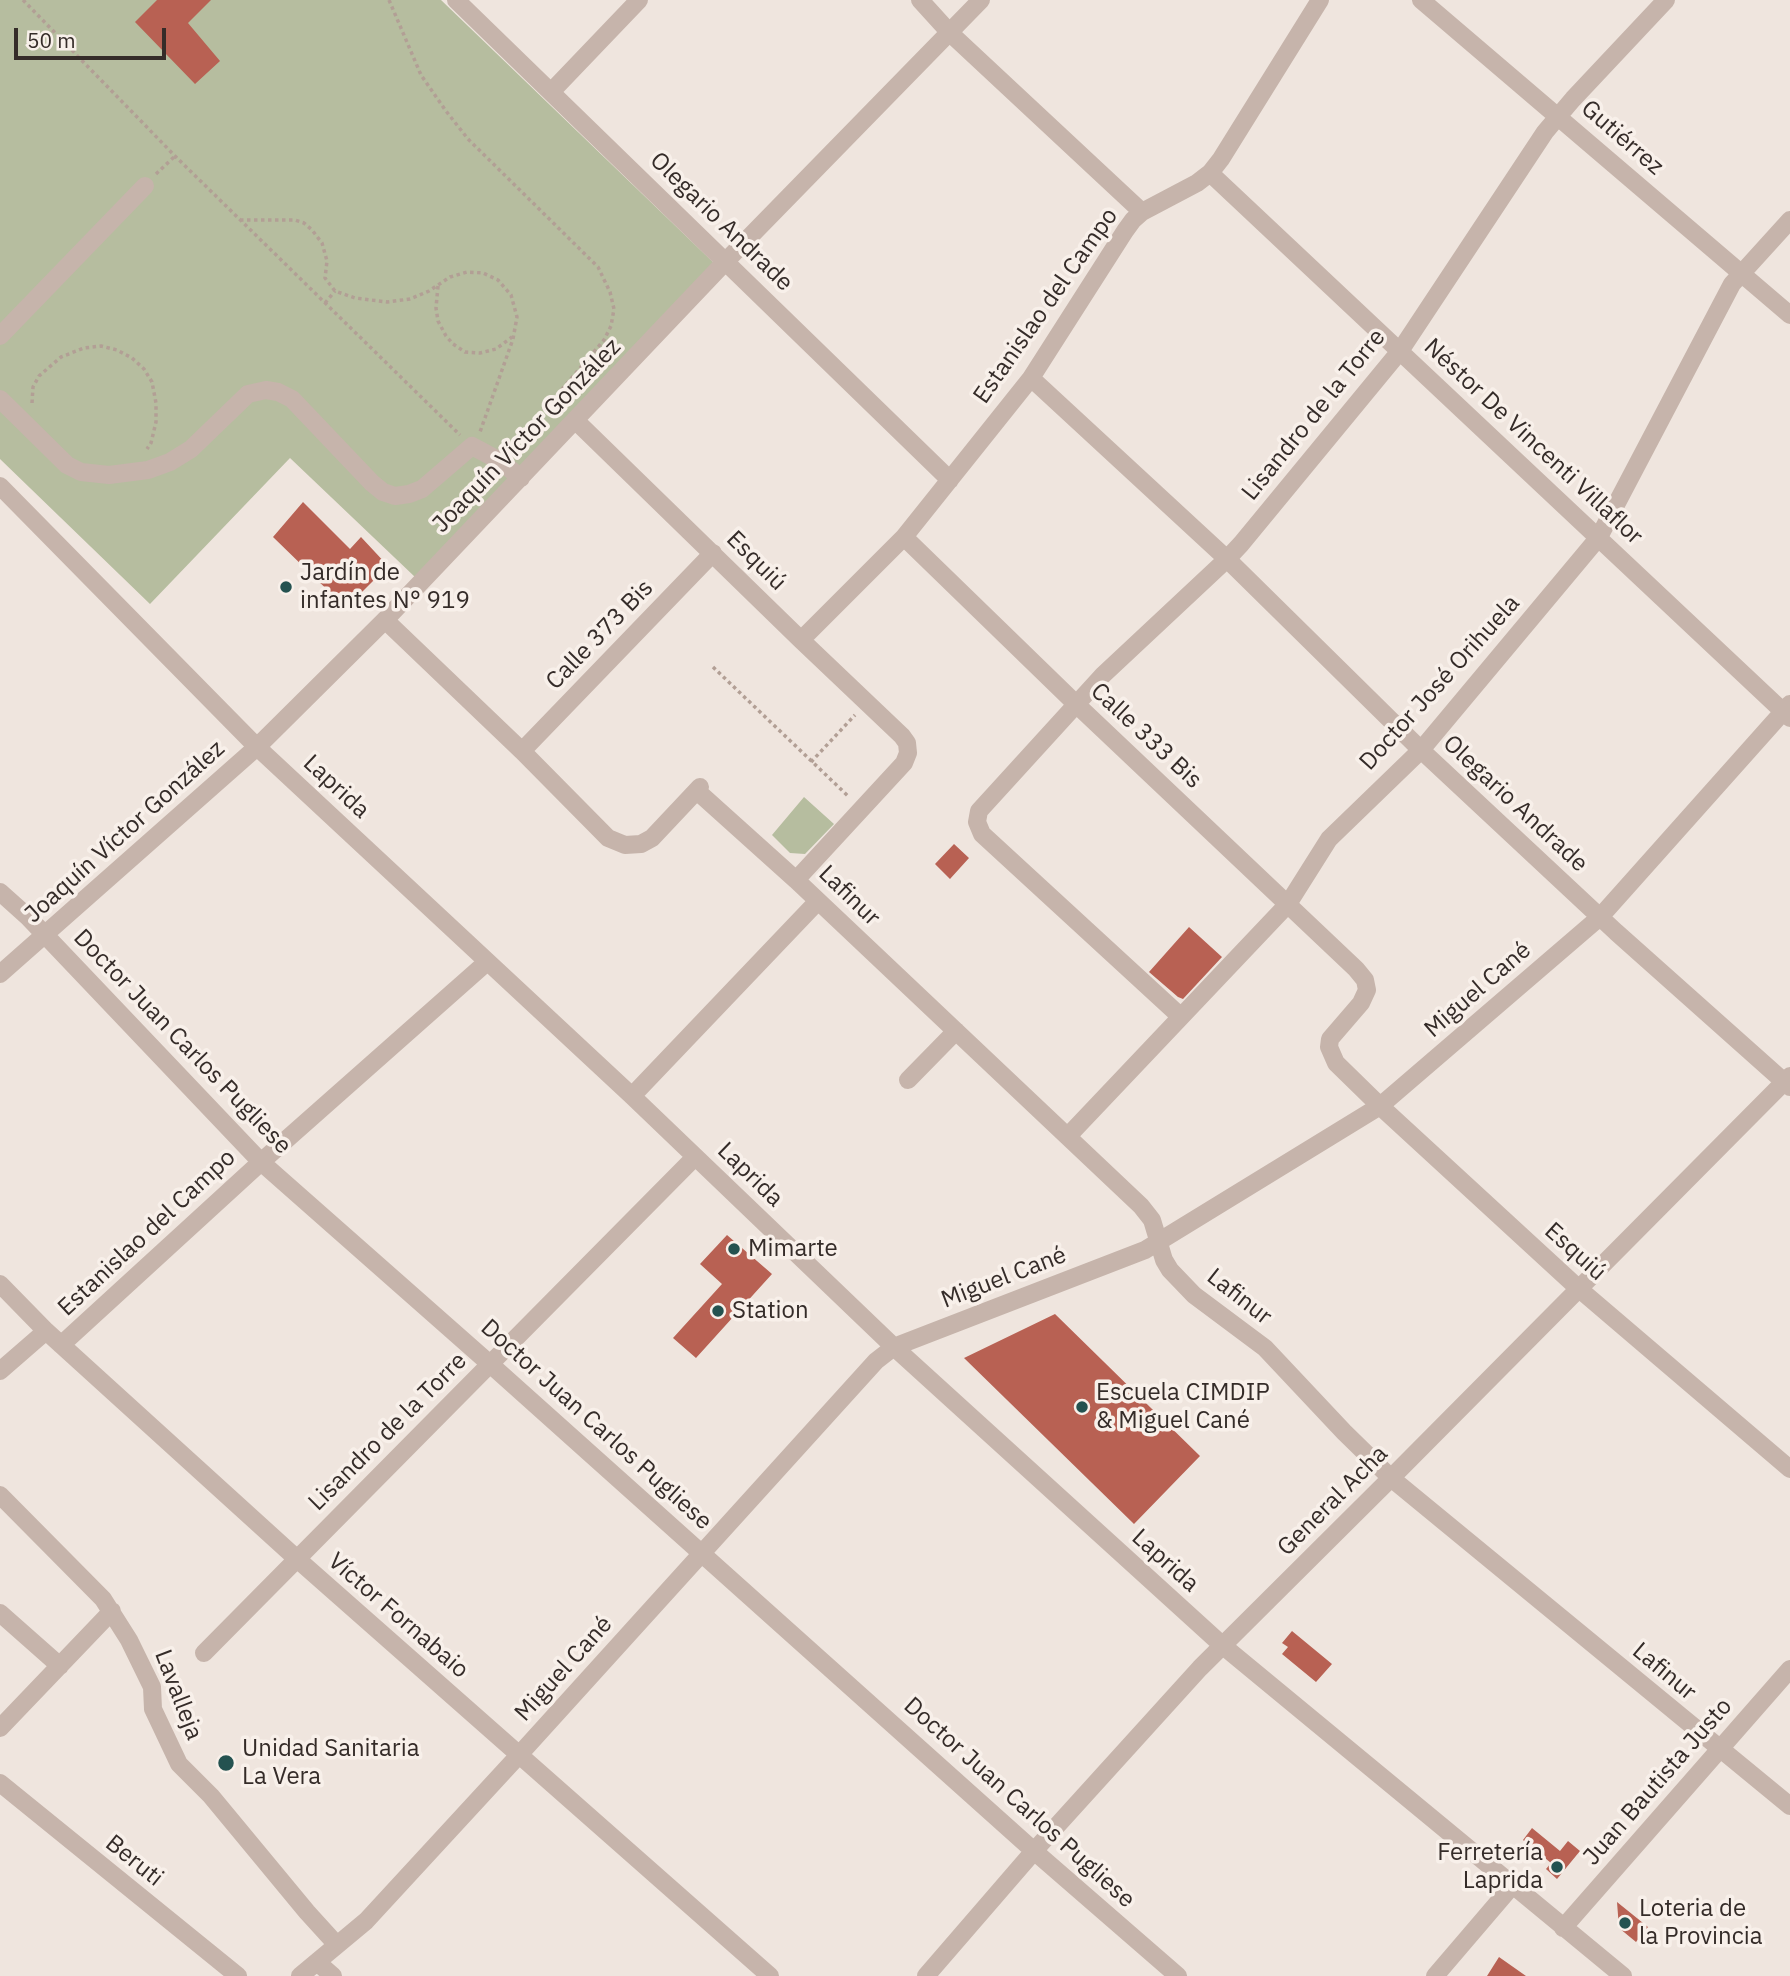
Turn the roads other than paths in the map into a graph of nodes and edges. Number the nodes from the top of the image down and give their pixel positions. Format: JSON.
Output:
{"nodes":[{"id":1,"x":456,"y":0,"type":"edge"},
{"id":2,"x":639,"y":0,"type":"edge"},
{"id":3,"x":920,"y":0,"type":"edge"},
{"id":4,"x":981,"y":0,"type":"edge"},
{"id":5,"x":1320,"y":0,"type":"edge"},
{"id":6,"x":1421,"y":0,"type":"edge"},
{"id":7,"x":1667,"y":0,"type":"edge"},
{"id":8,"x":950,"y":33,"type":"junction"},
{"id":9,"x":551,"y":92,"type":"junction"},
{"id":10,"x":1558,"y":116,"type":"junction"},
{"id":11,"x":1210,"y":173,"type":"junction"},
{"id":12,"x":145,"y":186,"type":"road end"},
{"id":13,"x":1142,"y":212,"type":"junction"},
{"id":14,"x":1790,"y":220,"type":"edge"},
{"id":15,"x":726,"y":261,"type":"junction"},
{"id":16,"x":1741,"y":273,"type":"junction"},
{"id":17,"x":1790,"y":315,"type":"edge"},
{"id":18,"x":0,"y":336,"type":"edge"},
{"id":19,"x":1400,"y":351,"type":"junction"},
{"id":20,"x":1031,"y":378,"type":"junction"},
{"id":21,"x":0,"y":400,"type":"edge"},
{"id":22,"x":576,"y":421,"type":"junction"},
{"id":23,"x":521,"y":478,"type":"junction"},
{"id":24,"x":950,"y":480,"type":"junction"},
{"id":25,"x":0,"y":486,"type":"edge"},
{"id":26,"x":904,"y":537,"type":"junction"},
{"id":27,"x":1599,"y":537,"type":"junction"},
{"id":28,"x":713,"y":553,"type":"junction"},
{"id":29,"x":1227,"y":559,"type":"junction"},
{"id":30,"x":386,"y":620,"type":"junction"},
{"id":31,"x":801,"y":640,"type":"junction"},
{"id":32,"x":1076,"y":704,"type":"junction"},
{"id":33,"x":1788,"y":711,"type":"edge"},
{"id":34,"x":257,"y":747,"type":"junction"},
{"id":35,"x":1421,"y":750,"type":"junction"},
{"id":36,"x":522,"y":751,"type":"junction"},
{"id":37,"x":796,"y":880,"type":"junction"},
{"id":38,"x":0,"y":892,"type":"edge"},
{"id":39,"x":818,"y":901,"type":"junction"},
{"id":40,"x":1288,"y":904,"type":"junction"},
{"id":41,"x":1600,"y":917,"type":"junction"},
{"id":42,"x":45,"y":935,"type":"junction"},
{"id":43,"x":487,"y":962,"type":"junction"},
{"id":44,"x":0,"y":974,"type":"edge"},
{"id":45,"x":1180,"y":1016,"type":"junction"},
{"id":46,"x":956,"y":1031,"type":"junction"},
{"id":47,"x":1336,"y":1063,"type":"joint"},
{"id":48,"x":908,"y":1080,"type":"dead end"},
{"id":49,"x":1788,"y":1081,"type":"edge"},
{"id":50,"x":632,"y":1096,"type":"junction"},
{"id":51,"x":1380,"y":1107,"type":"junction"},
{"id":52,"x":1068,"y":1136,"type":"junction"},
{"id":53,"x":695,"y":1157,"type":"junction"},
{"id":54,"x":261,"y":1162,"type":"junction"},
{"id":55,"x":1160,"y":1242,"type":"junction"},
{"id":56,"x":0,"y":1284,"type":"edge"},
{"id":57,"x":1578,"y":1288,"type":"junction"},
{"id":58,"x":46,"y":1331,"type":"junction"},
{"id":59,"x":61,"y":1345,"type":"junction"},
{"id":60,"x":894,"y":1347,"type":"junction"},
{"id":61,"x":491,"y":1364,"type":"junction"},
{"id":62,"x":0,"y":1371,"type":"edge"},
{"id":63,"x":1790,"y":1469,"type":"edge"},
{"id":64,"x":1391,"y":1478,"type":"junction"},
{"id":65,"x":0,"y":1495,"type":"edge"},
{"id":66,"x":702,"y":1553,"type":"junction"},
{"id":67,"x":296,"y":1558,"type":"junction"},
{"id":68,"x":112,"y":1611,"type":"junction"},
{"id":69,"x":0,"y":1613,"type":"edge"},
{"id":70,"x":1222,"y":1645,"type":"junction"},
{"id":71,"x":204,"y":1653,"type":"dead end"},
{"id":72,"x":60,"y":1666,"type":"junction"},
{"id":73,"x":1790,"y":1669,"type":"edge"},
{"id":74,"x":0,"y":1728,"type":"edge"},
{"id":75,"x":1719,"y":1749,"type":"junction"},
{"id":76,"x":519,"y":1755,"type":"junction"},
{"id":77,"x":0,"y":1783,"type":"edge"},
{"id":78,"x":1790,"y":1806,"type":"edge"},
{"id":79,"x":1034,"y":1852,"type":"junction"},
{"id":80,"x":1512,"y":1886,"type":"junction"},
{"id":81,"x":1563,"y":1928,"type":"junction"},
{"id":82,"x":337,"y":1945,"type":"junction"},
{"id":83,"x":317,"y":1962,"type":"junction"},
{"id":84,"x":238,"y":1976,"type":"edge"},
{"id":85,"x":300,"y":1976,"type":"edge"},
{"id":86,"x":333,"y":1976,"type":"edge"},
{"id":87,"x":770,"y":1976,"type":"edge"},
{"id":88,"x":926,"y":1976,"type":"edge"},
{"id":89,"x":1178,"y":1976,"type":"edge"},
{"id":90,"x":1434,"y":1976,"type":"edge"},
{"id":91,"x":1623,"y":1976,"type":"edge"}],
"edges":[{"from":1,"to":9,"type":"street","name":"Olegario Andrade"},
{"from":2,"to":9,"type":"street"},
{"from":3,"to":8,"type":"street"},
{"from":4,"to":8,"type":"street","name":"Joaquín Víctor González"},
{"from":5,"to":11,"type":"street","name":"Estanislao del Campo"},
{"from":6,"to":10,"type":"street","name":"Gutiérrez"},
{"from":7,"to":10,"type":"street","name":"Lisandro de la Torre"},
{"from":8,"to":13,"type":"street"},
{"from":8,"to":15,"type":"street","name":"Joaquín Víctor González"},
{"from":9,"to":15,"type":"street","name":"Olegario Andrade"},
{"from":10,"to":16,"type":"street","name":"Gutiérrez"},
{"from":10,"to":19,"type":"street","name":"Lisandro de la Torre"},
{"from":11,"to":13,"type":"street","name":"Estanislao del Campo"},
{"from":11,"to":19,"type":"street","name":"Néstor De Vincenti Villaflor"},
{"from":12,"to":18,"type":"street"},
{"from":13,"to":20,"type":"street","name":"Estanislao del Campo"},
{"from":14,"to":16,"type":"street","name":"Doctor José Orihuela"},
{"from":15,"to":22,"type":"street","name":"Joaquín Víctor González"},
{"from":15,"to":24,"type":"street","name":"Olegario Andrade"},
{"from":16,"to":17,"type":"street","name":"Gutiérrez"},
{"from":16,"to":27,"type":"street","name":"Doctor José Orihuela"},
{"from":19,"to":27,"type":"street","name":"Néstor De Vincenti Villaflor"},
{"from":19,"to":29,"type":"street","name":"Lisandro de la Torre"},
{"from":20,"to":24,"type":"street","name":"Estanislao del Campo"},
{"from":20,"to":29,"type":"street","name":"Olegario Andrade"},
{"from":21,"to":23,"type":"street"},
{"from":22,"to":23,"type":"street","name":"Joaquín Víctor González"},
{"from":22,"to":28,"type":"street","name":"Esquiú"},
{"from":23,"to":30,"type":"street","name":"Joaquín Víctor González"},
{"from":24,"to":26,"type":"street","name":"Estanislao del Campo"},
{"from":25,"to":34,"type":"street","name":"Laprida"},
{"from":26,"to":31,"type":"street","name":"Estanislao del Campo"},
{"from":26,"to":32,"type":"street","name":"Calle 333 Bis"},
{"from":27,"to":33,"type":"street","name":"Néstor De Vincenti Villaflor"},
{"from":27,"to":35,"type":"street","name":"Doctor José Orihuela"},
{"from":28,"to":31,"type":"street","name":"Esquiú"},
{"from":28,"to":36,"type":"street","name":"Calle 373 Bis"},
{"from":29,"to":32,"type":"street","name":"Lisandro de la Torre"},
{"from":29,"to":35,"type":"street","name":"Olegario Andrade"},
{"from":30,"to":34,"type":"street","name":"Joaquín Víctor González"},
{"from":30,"to":36,"type":"street"},
{"from":31,"to":37,"type":"street","name":"Esquiú"},
{"from":32,"to":40,"type":"street","name":"Calle 333 Bis"},
{"from":32,"to":45,"type":"street","name":"Lisandro de la Torre"},
{"from":33,"to":41,"type":"street","name":"Miguel Cané"},
{"from":34,"to":42,"type":"street","name":"Joaquín Víctor González"},
{"from":34,"to":43,"type":"street","name":"Laprida"},
{"from":35,"to":40,"type":"street","name":"Doctor José Orihuela"},
{"from":35,"to":41,"type":"street","name":"Olegario Andrade"},
{"from":36,"to":37,"type":"street","name":"Lafinur"},
{"from":37,"to":39,"type":"street","name":"Lafinur"},
{"from":38,"to":42,"type":"street","name":"Doctor Juan Carlos Pugliese"},
{"from":39,"to":46,"type":"street","name":"Lafinur"},
{"from":39,"to":50,"type":"street"},
{"from":40,"to":45,"type":"street","name":"Doctor José Orihuela"},
{"from":40,"to":47,"type":"street","name":"Calle 333 Bis"},
{"from":41,"to":49,"type":"street","name":"Olegario Andrade"},
{"from":41,"to":51,"type":"street","name":"Miguel Cané"},
{"from":42,"to":44,"type":"street","name":"Joaquín Víctor González"},
{"from":42,"to":54,"type":"street","name":"Doctor Juan Carlos Pugliese"},
{"from":43,"to":50,"type":"street","name":"Laprida"},
{"from":43,"to":54,"type":"street","name":"Estanislao del Campo"},
{"from":45,"to":52,"type":"street","name":"Doctor José Orihuela"},
{"from":46,"to":48,"type":"street"},
{"from":46,"to":52,"type":"street","name":"Lafinur"},
{"from":47,"to":51,"type":"street","name":"Esquiú"},
{"from":49,"to":57,"type":"street","name":"General Acha"},
{"from":50,"to":53,"type":"street","name":"Laprida"},
{"from":51,"to":55,"type":"street","name":"Miguel Cané"},
{"from":51,"to":57,"type":"street","name":"Esquiú"},
{"from":52,"to":55,"type":"street","name":"Lafinur"},
{"from":53,"to":60,"type":"street","name":"Laprida"},
{"from":53,"to":61,"type":"street","name":"Lisandro de la Torre"},
{"from":54,"to":59,"type":"street","name":"Estanislao del Campo"},
{"from":54,"to":61,"type":"street","name":"Doctor Juan Carlos Pugliese"},
{"from":55,"to":60,"type":"street","name":"Miguel Cané"},
{"from":55,"to":64,"type":"street","name":"Lafinur"},
{"from":56,"to":58,"type":"street","name":"Víctor Fornabaio"},
{"from":57,"to":63,"type":"street","name":"Esquiú"},
{"from":57,"to":64,"type":"street","name":"General Acha"},
{"from":58,"to":59,"type":"street","name":"Víctor Fornabaio"},
{"from":58,"to":62,"type":"street","name":"Estanislao del Campo"},
{"from":59,"to":67,"type":"street","name":"Víctor Fornabaio"},
{"from":60,"to":66,"type":"street","name":"Miguel Cané"},
{"from":60,"to":70,"type":"street","name":"Laprida"},
{"from":61,"to":66,"type":"street","name":"Doctor Juan Carlos Pugliese"},
{"from":61,"to":67,"type":"street","name":"Lisandro de la Torre"},
{"from":64,"to":70,"type":"street","name":"General Acha"},
{"from":64,"to":75,"type":"street","name":"Lafinur"},
{"from":65,"to":68,"type":"street","name":"Lavalleja"},
{"from":66,"to":76,"type":"street","name":"Miguel Cané"},
{"from":66,"to":79,"type":"street","name":"Doctor Juan Carlos Pugliese"},
{"from":67,"to":71,"type":"street","name":"Lisandro de la Torre"},
{"from":67,"to":76,"type":"street","name":"Víctor Fornabaio"},
{"from":68,"to":72,"type":"street"},
{"from":68,"to":82,"type":"street","name":"Lavalleja"},
{"from":69,"to":72,"type":"street"},
{"from":70,"to":79,"type":"street","name":"General Acha"},
{"from":70,"to":80,"type":"street","name":"Laprida"},
{"from":72,"to":74,"type":"street"},
{"from":73,"to":75,"type":"street","name":"Juan Bautista Justo"},
{"from":75,"to":78,"type":"street","name":"Lafinur"},
{"from":75,"to":81,"type":"street","name":"Juan Bautista Justo"},
{"from":76,"to":82,"type":"street","name":"Miguel Cané"},
{"from":76,"to":87,"type":"street","name":"Víctor Fornabaio"},
{"from":77,"to":84,"type":"street","name":"Beruti"},
{"from":79,"to":88,"type":"street","name":"General Acha"},
{"from":79,"to":89,"type":"street","name":"Doctor Juan Carlos Pugliese"},
{"from":80,"to":81,"type":"street","name":"Laprida"},
{"from":80,"to":90,"type":"street"},
{"from":81,"to":91,"type":"street","name":"Laprida"},
{"from":82,"to":83,"type":"street","name":"Miguel Cané"},
{"from":83,"to":85,"type":"street","name":"Miguel Cané"},
{"from":83,"to":86,"type":"street"}]}
